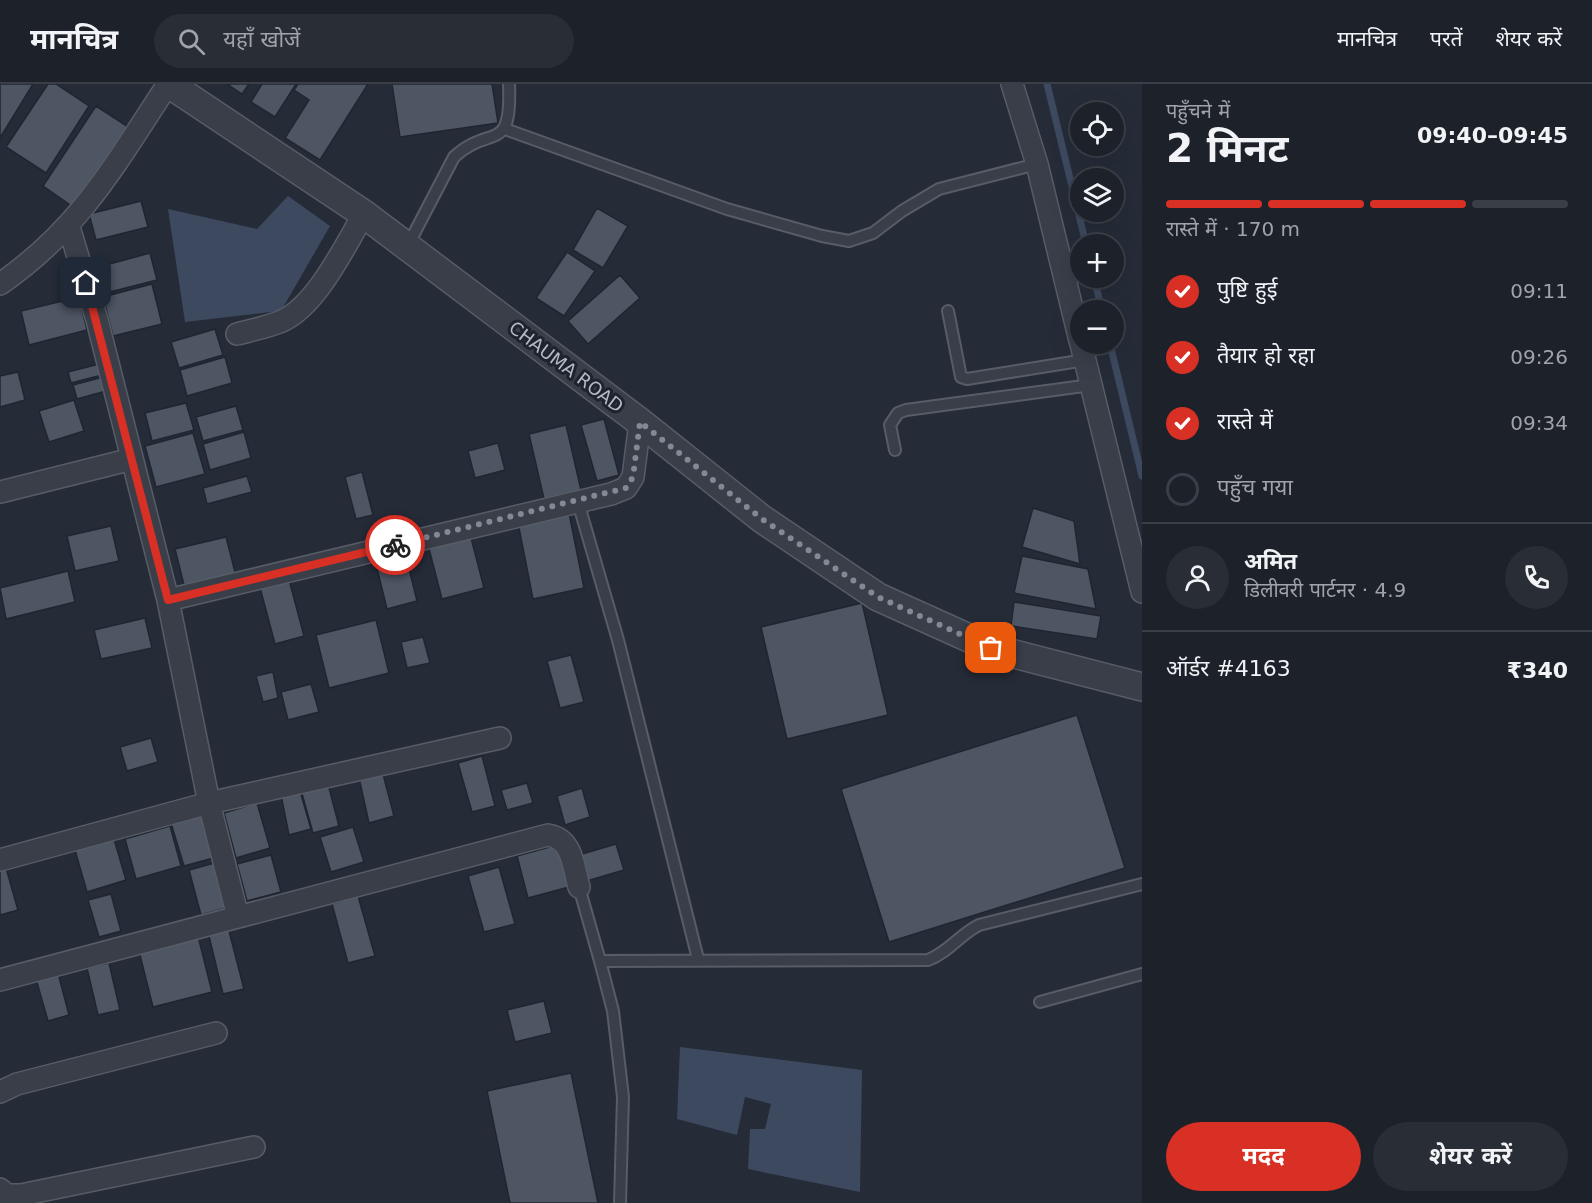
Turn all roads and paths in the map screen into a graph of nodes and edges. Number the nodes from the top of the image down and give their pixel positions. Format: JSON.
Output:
{"nodes":[{"id":1,"x":169,"y":84,"type":"edge"},
{"id":2,"x":509,"y":84,"type":"edge"},
{"id":3,"x":1012,"y":84,"type":"edge"},
{"id":4,"x":505,"y":129,"type":"junction"},
{"id":5,"x":1037,"y":164,"type":"junction"},
{"id":6,"x":364,"y":214,"type":"junction"},
{"id":7,"x":69,"y":227,"type":"junction"},
{"id":8,"x":407,"y":247,"type":"junction"},
{"id":9,"x":0,"y":284,"type":"edge"},
{"id":10,"x":1070,"y":300,"type":"edge"},
{"id":11,"x":948,"y":311,"type":"dead end"},
{"id":12,"x":237,"y":334,"type":"dead end"},
{"id":13,"x":1070,"y":351,"type":"edge"},
{"id":14,"x":1083,"y":354,"type":"edge"},
{"id":15,"x":1090,"y":385,"type":"junction"},
{"id":16,"x":640,"y":422,"type":"junction"},
{"id":17,"x":895,"y":450,"type":"dead end"},
{"id":18,"x":132,"y":459,"type":"junction"},
{"id":19,"x":0,"y":492,"type":"edge"},
{"id":20,"x":578,"y":501,"type":"junction"},
{"id":21,"x":1142,"y":592,"type":"edge"},
{"id":22,"x":168,"y":600,"type":"junction"},
{"id":23,"x":1142,"y":687,"type":"edge"},
{"id":24,"x":500,"y":738,"type":"dead end"},
{"id":25,"x":209,"y":803,"type":"junction"},
{"id":26,"x":0,"y":860,"type":"edge"},
{"id":27,"x":1142,"y":884,"type":"edge"},
{"id":28,"x":579,"y":887,"type":"joint"},
{"id":29,"x":238,"y":917,"type":"junction"},
{"id":30,"x":698,"y":959,"type":"junction"},
{"id":31,"x":600,"y":961,"type":"junction"},
{"id":32,"x":1142,"y":975,"type":"edge"},
{"id":33,"x":1,"y":976,"type":"edge"},
{"id":34,"x":1041,"y":1002,"type":"dead end"},
{"id":35,"x":216,"y":1033,"type":"dead end"},
{"id":36,"x":0,"y":1092,"type":"edge"},
{"id":37,"x":254,"y":1147,"type":"dead end"},
{"id":38,"x":0,"y":1189,"type":"edge"},
{"id":39,"x":620,"y":1203,"type":"edge"}],
"edges":[{"from":1,"to":6,"type":"street","name":"CHAUMA ROAD"},
{"from":1,"to":7,"type":"street"},
{"from":2,"to":4,"type":"lane"},
{"from":3,"to":5,"type":"street"},
{"from":4,"to":5,"type":"lane"},
{"from":4,"to":8,"type":"lane"},
{"from":5,"to":10,"type":"street"},
{"from":6,"to":8,"type":"street","name":"CHAUMA ROAD"},
{"from":6,"to":12,"type":"street"},
{"from":7,"to":9,"type":"street"},
{"from":7,"to":18,"type":"street"},
{"from":8,"to":16,"type":"street","name":"CHAUMA ROAD"},
{"from":11,"to":13,"type":"lane"},
{"from":14,"to":15,"type":"street"},
{"from":15,"to":17,"type":"lane"},
{"from":15,"to":21,"type":"street"},
{"from":16,"to":20,"type":"street"},
{"from":16,"to":23,"type":"street","name":"CHAUMA ROAD"},
{"from":18,"to":19,"type":"street"},
{"from":18,"to":22,"type":"street"},
{"from":20,"to":22,"type":"street"},
{"from":20,"to":30,"type":"lane"},
{"from":22,"to":25,"type":"street"},
{"from":24,"to":25,"type":"street"},
{"from":25,"to":26,"type":"street"},
{"from":25,"to":29,"type":"street"},
{"from":27,"to":30,"type":"lane"},
{"from":28,"to":29,"type":"street"},
{"from":28,"to":31,"type":"lane"},
{"from":29,"to":33,"type":"street"},
{"from":30,"to":31,"type":"lane"},
{"from":31,"to":39,"type":"lane"},
{"from":32,"to":34,"type":"lane"},
{"from":35,"to":36,"type":"street"},
{"from":37,"to":38,"type":"street"}]}
